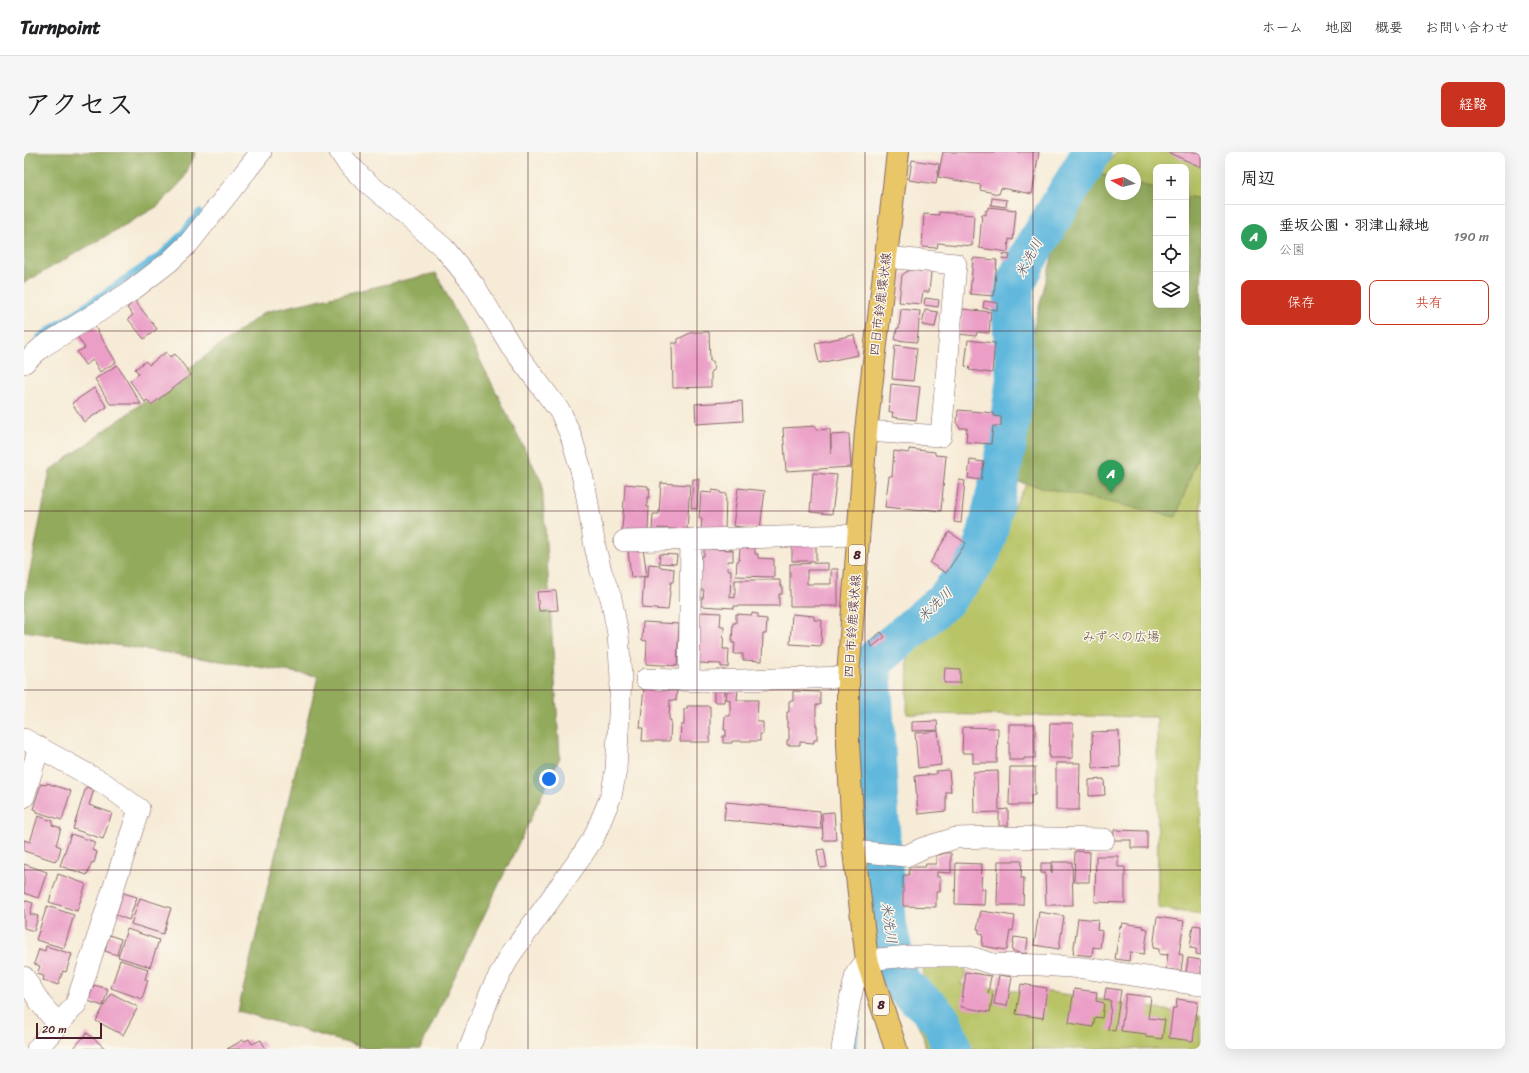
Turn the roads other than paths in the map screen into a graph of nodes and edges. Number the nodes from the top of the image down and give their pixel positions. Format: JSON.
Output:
{"nodes":[{"id":1,"x":262,"y":152,"type":"edge"},
{"id":2,"x":340,"y":152,"type":"edge"},
{"id":3,"x":898,"y":152,"type":"edge"},
{"id":4,"x":886,"y":257,"type":"junction"},
{"id":5,"x":24,"y":363,"type":"edge"},
{"id":6,"x":866,"y":431,"type":"junction"},
{"id":7,"x":859,"y":535,"type":"junction"},
{"id":8,"x":691,"y":539,"type":"junction"},
{"id":9,"x":624,"y":541,"type":"dead end"},
{"id":10,"x":848,"y":677,"type":"junction"},
{"id":11,"x":646,"y":679,"type":"dead end"},
{"id":12,"x":689,"y":680,"type":"junction"},
{"id":13,"x":32,"y":743,"type":"edge"},
{"id":14,"x":24,"y":797,"type":"edge"},
{"id":15,"x":1104,"y":839,"type":"dead end"},
{"id":16,"x":860,"y":852,"type":"junction"},
{"id":17,"x":874,"y":959,"type":"junction"},
{"id":18,"x":24,"y":977,"type":"edge"},
{"id":19,"x":1201,"y":985,"type":"edge"},
{"id":20,"x":58,"y":1024,"type":"junction"},
{"id":21,"x":38,"y":1049,"type":"edge"},
{"id":22,"x":469,"y":1049,"type":"edge"},
{"id":23,"x":842,"y":1049,"type":"edge"},
{"id":24,"x":896,"y":1049,"type":"edge"}],
"edges":[{"from":1,"to":5,"type":"street"},
{"from":2,"to":22,"type":"street"},
{"from":3,"to":4,"type":"main road","name":"四日市鈴鹿環状線","number":"8"},
{"from":4,"to":6,"type":"main road","name":"四日市鈴鹿環状線","number":"8"},
{"from":4,"to":6,"type":"street"},
{"from":6,"to":7,"type":"main road","name":"四日市鈴鹿環状線","number":"8"},
{"from":7,"to":8,"type":"street"},
{"from":7,"to":10,"type":"main road","name":"四日市鈴鹿環状線","number":"8"},
{"from":8,"to":9,"type":"street"},
{"from":8,"to":12,"type":"street"},
{"from":10,"to":12,"type":"street"},
{"from":10,"to":16,"type":"main road","name":"四日市鈴鹿環状線","number":"8"},
{"from":11,"to":12,"type":"street"},
{"from":13,"to":14,"type":"street"},
{"from":13,"to":20,"type":"street"},
{"from":15,"to":16,"type":"street"},
{"from":16,"to":17,"type":"main road","name":"四日市鈴鹿環状線","number":"8"},
{"from":17,"to":19,"type":"street"},
{"from":17,"to":23,"type":"street"},
{"from":17,"to":24,"type":"main road","name":"四日市鈴鹿環状線","number":"8"},
{"from":18,"to":20,"type":"street"},
{"from":20,"to":21,"type":"street"}]}
